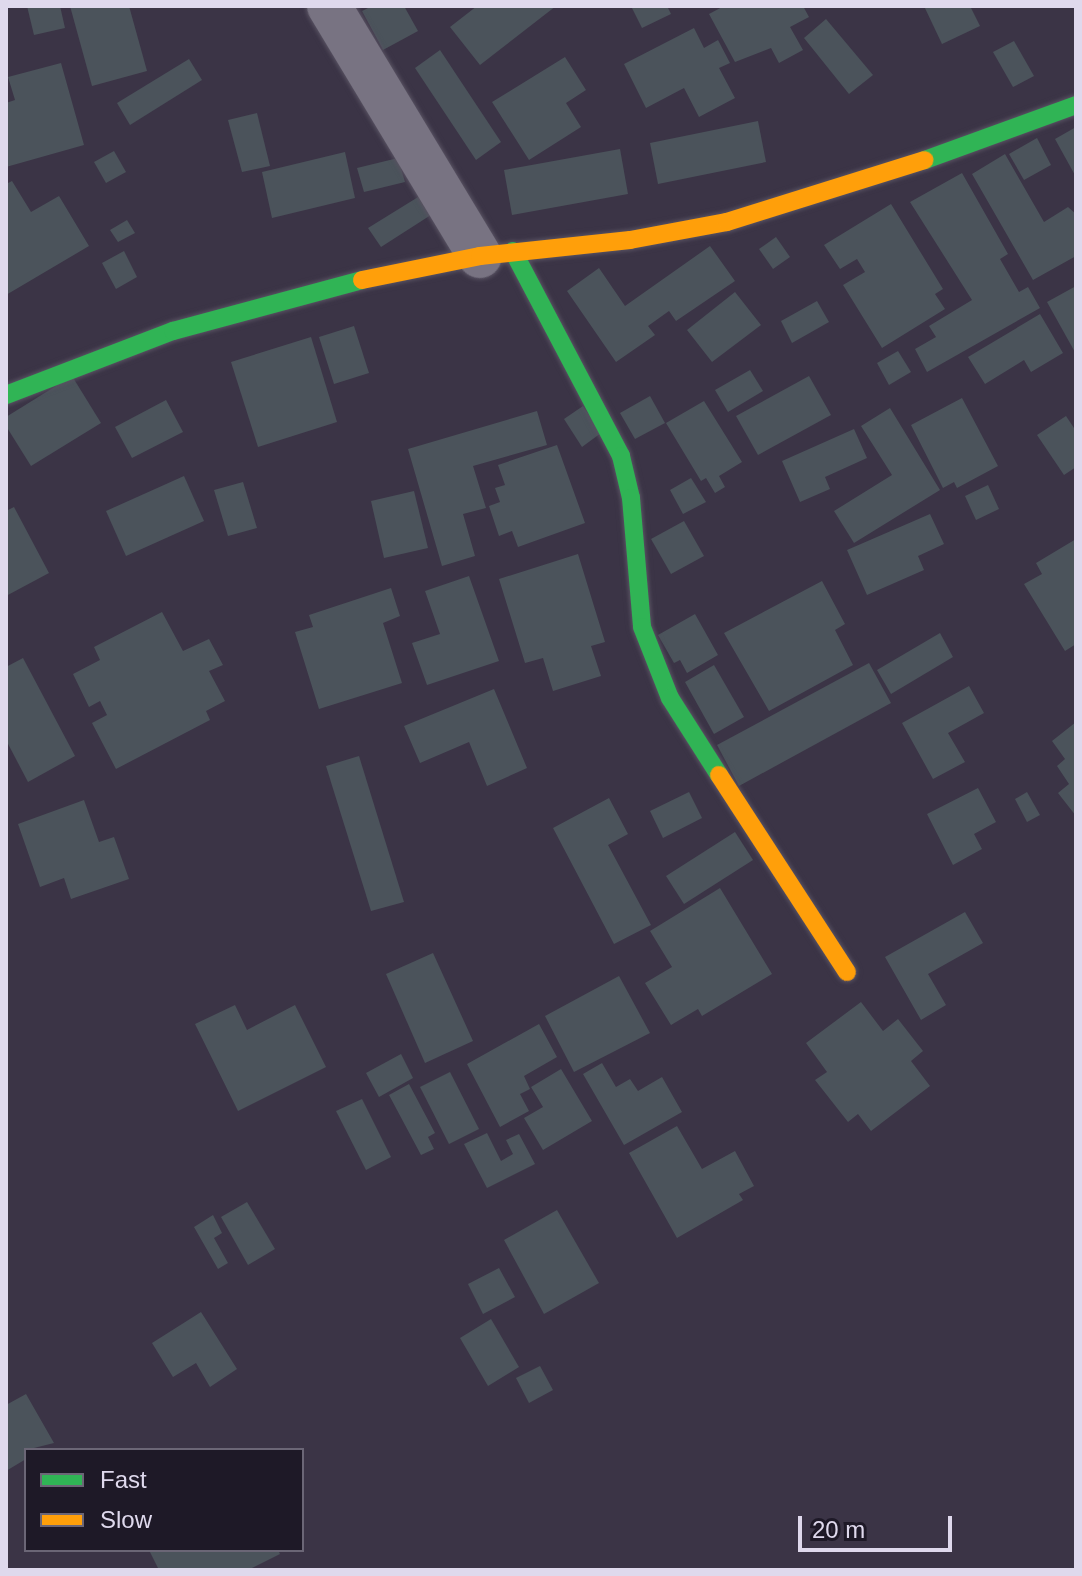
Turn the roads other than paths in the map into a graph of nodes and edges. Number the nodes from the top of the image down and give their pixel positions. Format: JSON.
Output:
{"nodes":[{"id":1,"x":329,"y":6,"type":"edge"},
{"id":2,"x":1076,"y":105,"type":"edge"},
{"id":3,"x":496,"y":254,"type":"junction"},
{"id":4,"x":6,"y":395,"type":"edge"},
{"id":5,"x":847,"y":972,"type":"dead end"}],
"edges":[{"from":1,"to":3,"type":"street"},
{"from":2,"to":3,"type":"street"},
{"from":3,"to":4,"type":"street"},
{"from":3,"to":5,"type":"street"}]}
